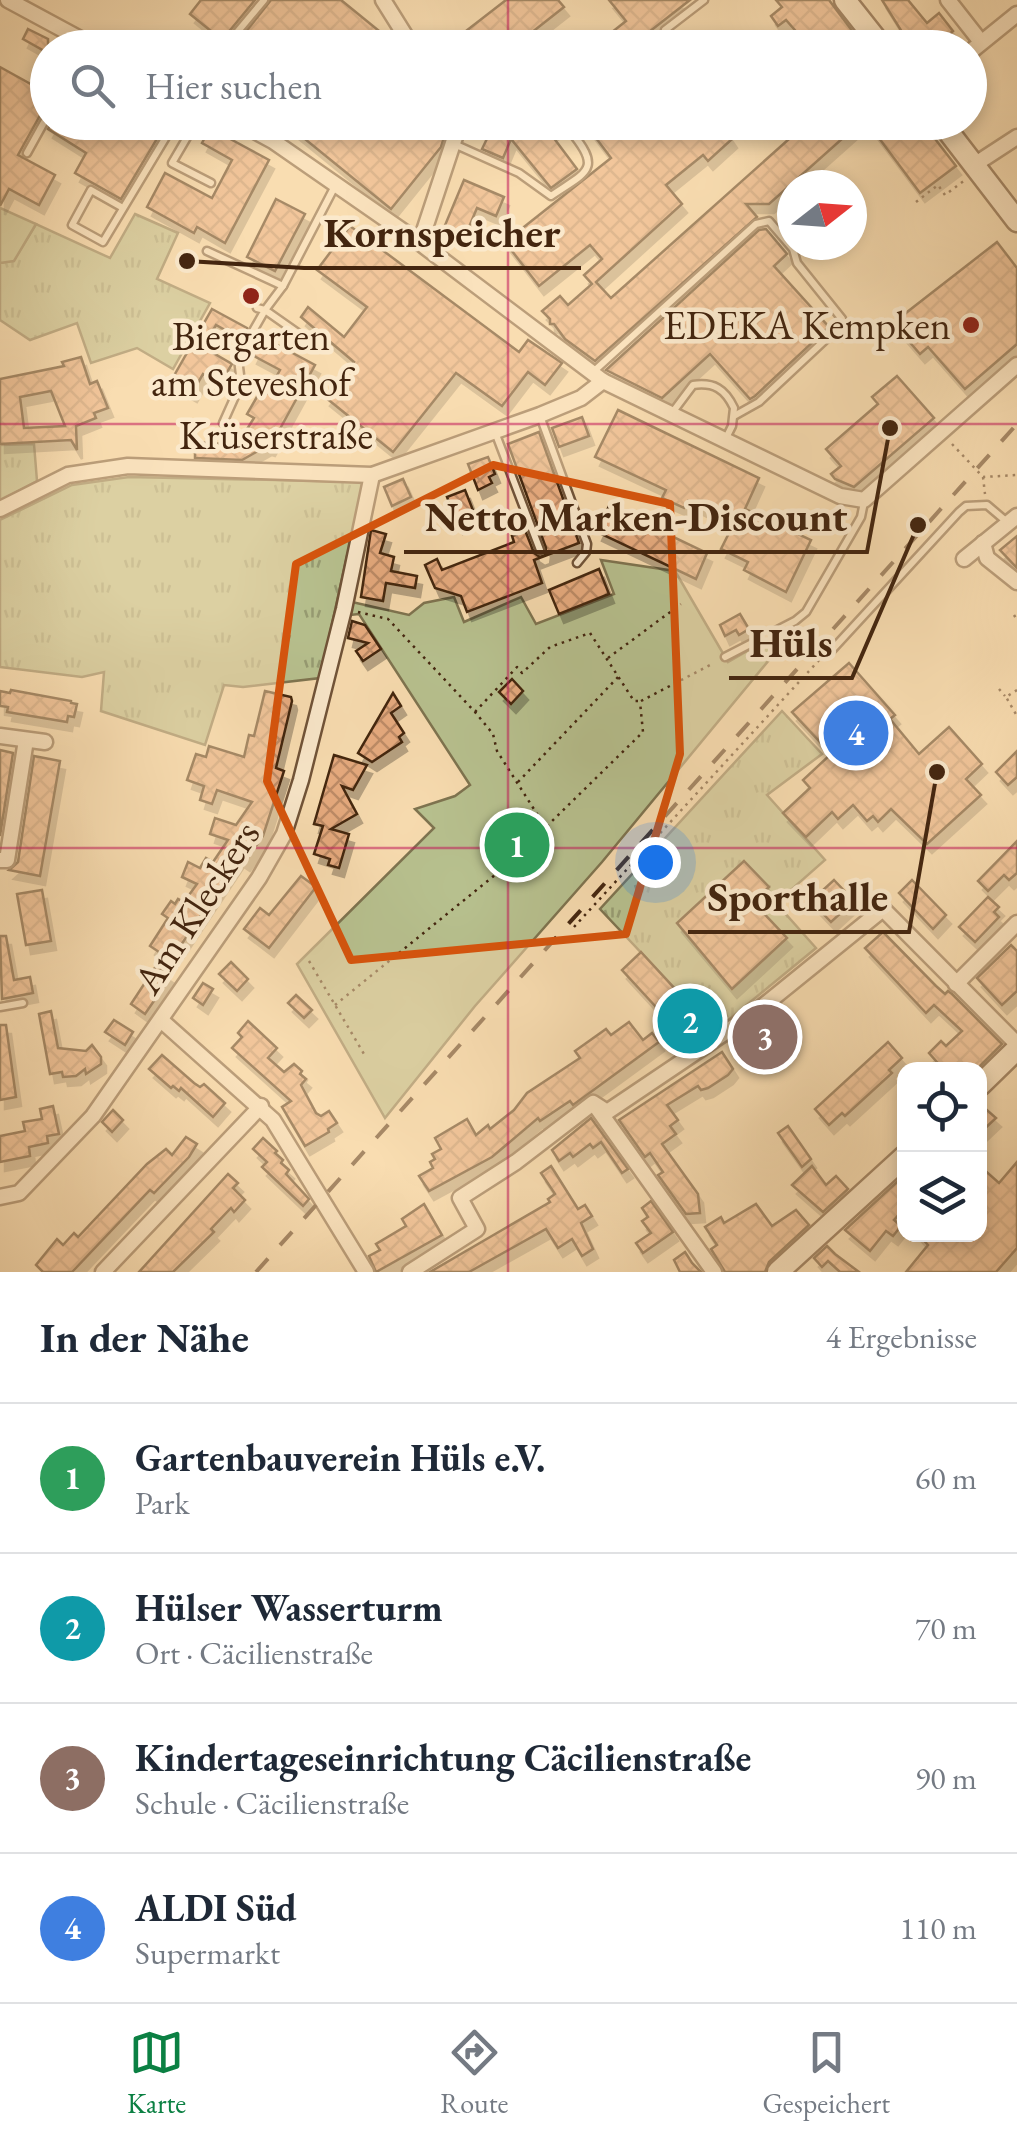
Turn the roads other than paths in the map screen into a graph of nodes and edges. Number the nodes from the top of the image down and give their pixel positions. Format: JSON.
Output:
{"nodes":[{"id":1,"x":6,"y":0,"type":"edge"},
{"id":2,"x":264,"y":0,"type":"edge"},
{"id":3,"x":383,"y":0,"type":"edge"},
{"id":4,"x":704,"y":0,"type":"edge"},
{"id":5,"x":845,"y":0,"type":"edge"},
{"id":6,"x":948,"y":0,"type":"edge"},
{"id":7,"x":0,"y":12,"type":"edge"},
{"id":8,"x":1017,"y":14,"type":"edge"},
{"id":9,"x":60,"y":30,"type":"edge"},
{"id":10,"x":239,"y":30,"type":"edge"},
{"id":11,"x":402,"y":30,"type":"edge"},
{"id":12,"x":665,"y":30,"type":"dead end"},
{"id":13,"x":868,"y":30,"type":"edge"},
{"id":14,"x":965,"y":30,"type":"edge"},
{"id":15,"x":987,"y":38,"type":"edge"},
{"id":16,"x":1017,"y":137,"type":"edge"},
{"id":17,"x":34,"y":140,"type":"edge"},
{"id":18,"x":164,"y":140,"type":"edge"},
{"id":19,"x":185,"y":140,"type":"edge"},
{"id":20,"x":270,"y":140,"type":"edge"},
{"id":21,"x":454,"y":140,"type":"edge"},
{"id":22,"x":578,"y":140,"type":"edge"},
{"id":23,"x":954,"y":140,"type":"edge"},
{"id":24,"x":453,"y":144,"type":"junction"},
{"id":25,"x":27,"y":153,"type":"dead end"},
{"id":26,"x":976,"y":167,"type":"junction"},
{"id":27,"x":211,"y":184,"type":"dead end"},
{"id":28,"x":336,"y":185,"type":"junction"},
{"id":29,"x":123,"y":208,"type":"junction"},
{"id":30,"x":1017,"y":222,"type":"edge"},
{"id":31,"x":420,"y":243,"type":"junction"},
{"id":32,"x":207,"y":251,"type":"dead end"},
{"id":33,"x":283,"y":286,"type":"junction"},
{"id":34,"x":261,"y":309,"type":"junction"},
{"id":35,"x":253,"y":332,"type":"dead end"},
{"id":36,"x":302,"y":336,"type":"dead end"},
{"id":37,"x":247,"y":342,"type":"dead end"},
{"id":38,"x":1017,"y":365,"type":"edge"},
{"id":39,"x":597,"y":377,"type":"junction"},
{"id":40,"x":540,"y":414,"type":"junction"},
{"id":41,"x":672,"y":414,"type":"junction"},
{"id":42,"x":734,"y":416,"type":"junction"},
{"id":43,"x":223,"y":423,"type":"dead end"},
{"id":44,"x":494,"y":430,"type":"junction"},
{"id":45,"x":725,"y":440,"type":"junction"},
{"id":46,"x":372,"y":474,"type":"junction"},
{"id":47,"x":864,"y":500,"type":"junction"},
{"id":48,"x":0,"y":509,"type":"edge"},
{"id":49,"x":1013,"y":519,"type":"edge"},
{"id":50,"x":984,"y":544,"type":"junction"},
{"id":51,"x":540,"y":550,"type":"dead end"},
{"id":52,"x":964,"y":560,"type":"dead end"},
{"id":53,"x":577,"y":563,"type":"dead end"},
{"id":54,"x":1017,"y":582,"type":"edge"},
{"id":55,"x":831,"y":651,"type":"road end"},
{"id":56,"x":725,"y":658,"type":"road end"},
{"id":57,"x":0,"y":736,"type":"edge"},
{"id":58,"x":26,"y":740,"type":"junction"},
{"id":59,"x":46,"y":742,"type":"dead end"},
{"id":60,"x":0,"y":860,"type":"edge"},
{"id":61,"x":1017,"y":923,"type":"edge"},
{"id":62,"x":956,"y":984,"type":"junction"},
{"id":63,"x":23,"y":1003,"type":"dead end"},
{"id":64,"x":0,"y":1007,"type":"edge"},
{"id":65,"x":162,"y":1021,"type":"junction"},
{"id":66,"x":1017,"y":1046,"type":"edge"},
{"id":67,"x":987,"y":1078,"type":"edge"},
{"id":68,"x":594,"y":1103,"type":"junction"},
{"id":69,"x":261,"y":1106,"type":"junction"},
{"id":70,"x":897,"y":1163,"type":"edge"},
{"id":71,"x":0,"y":1197,"type":"edge"},
{"id":72,"x":103,"y":1272,"type":"edge"},
{"id":73,"x":366,"y":1272,"type":"edge"},
{"id":74,"x":410,"y":1272,"type":"edge"},
{"id":75,"x":714,"y":1272,"type":"edge"},
{"id":76,"x":778,"y":1272,"type":"edge"}],
"edges":[{"from":1,"to":7,"type":"street"},
{"from":1,"to":9,"type":"street"},
{"from":2,"to":10,"type":"lane"},
{"from":3,"to":11,"type":"street"},
{"from":4,"to":12,"type":"lane"},
{"from":5,"to":13,"type":"street"},
{"from":6,"to":14,"type":"street"},
{"from":8,"to":15,"type":"street"},
{"from":16,"to":26,"type":"street"},
{"from":17,"to":25,"type":"lane"},
{"from":18,"to":29,"type":"lane"},
{"from":19,"to":27,"type":"lane"},
{"from":20,"to":28,"type":"street"},
{"from":21,"to":24,"type":"street"},
{"from":22,"to":24,"type":"lane"},
{"from":23,"to":26,"type":"street"},
{"from":24,"to":31,"type":"street"},
{"from":26,"to":30,"type":"street"},
{"from":28,"to":31,"type":"street"},
{"from":28,"to":33,"type":"lane"},
{"from":29,"to":29,"type":"lane"},
{"from":31,"to":39,"type":"street"},
{"from":32,"to":33,"type":"lane"},
{"from":33,"to":34,"type":"lane"},
{"from":34,"to":35,"type":"lane"},
{"from":34,"to":36,"type":"lane"},
{"from":37,"to":43,"type":"lane"},
{"from":38,"to":47,"type":"street"},
{"from":39,"to":40,"type":"street","name":"Krüserstraße"},
{"from":39,"to":41,"type":"street"},
{"from":39,"to":42,"type":"lane"},
{"from":40,"to":44,"type":"street","name":"Krüserstraße"},
{"from":40,"to":53,"type":"lane"},
{"from":41,"to":42,"type":"lane"},
{"from":41,"to":45,"type":"street"},
{"from":42,"to":45,"type":"lane"},
{"from":44,"to":46,"type":"street","name":"Krüserstraße"},
{"from":44,"to":51,"type":"lane"},
{"from":45,"to":47,"type":"street"},
{"from":46,"to":48,"type":"street","name":"Krüserstraße"},
{"from":46,"to":65,"type":"street","name":"Am Kleckers"},
{"from":47,"to":56,"type":"lane"},
{"from":49,"to":50,"type":"street"},
{"from":49,"to":55,"type":"lane"},
{"from":50,"to":52,"type":"street"},
{"from":50,"to":54,"type":"street"},
{"from":57,"to":58,"type":"street"},
{"from":58,"to":59,"type":"street"},
{"from":58,"to":60,"type":"street"},
{"from":61,"to":62,"type":"street"},
{"from":62,"to":66,"type":"street"},
{"from":62,"to":68,"type":"street"},
{"from":63,"to":64,"type":"lane"},
{"from":65,"to":69,"type":"street"},
{"from":65,"to":71,"type":"street","name":"Am Kleckers"},
{"from":66,"to":67,"type":"street"},
{"from":68,"to":74,"type":"street"},
{"from":68,"to":75,"type":"street"},
{"from":69,"to":72,"type":"street"},
{"from":69,"to":73,"type":"street"},
{"from":70,"to":76,"type":"street"}]}
